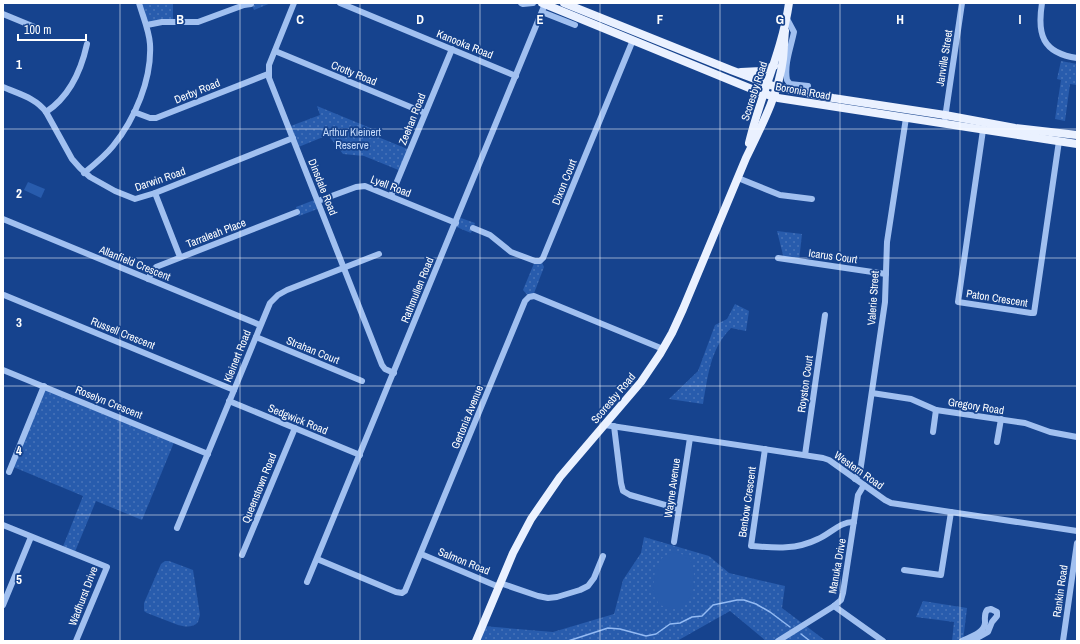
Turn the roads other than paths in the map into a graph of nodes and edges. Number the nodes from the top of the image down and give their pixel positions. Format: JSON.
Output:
{"nodes":[{"id":1,"x":139,"y":3,"type":"edge"},
{"id":2,"x":294,"y":3,"type":"edge"},
{"id":3,"x":340,"y":3,"type":"edge"},
{"id":4,"x":521,"y":3,"type":"edge"},
{"id":5,"x":533,"y":3,"type":"edge"},
{"id":6,"x":564,"y":3,"type":"edge"},
{"id":7,"x":789,"y":3,"type":"edge"},
{"id":8,"x":962,"y":3,"type":"edge"},
{"id":9,"x":1042,"y":3,"type":"edge"},
{"id":10,"x":251,"y":4,"type":"edge"},
{"id":11,"x":544,"y":6,"type":"edge"},
{"id":12,"x":3,"y":14,"type":"edge"},
{"id":13,"x":787,"y":19,"type":"junction"},
{"id":14,"x":146,"y":25,"type":"junction"},
{"id":15,"x":575,"y":25,"type":"dead end"},
{"id":16,"x":37,"y":28,"type":"dead end"},
{"id":17,"x":785,"y":31,"type":"junction"},
{"id":18,"x":633,"y":40,"type":"junction"},
{"id":19,"x":88,"y":44,"type":"dead end"},
{"id":20,"x":452,"y":49,"type":"junction"},
{"id":21,"x":275,"y":51,"type":"junction"},
{"id":22,"x":1077,"y":58,"type":"edge"},
{"id":23,"x":774,"y":66,"type":"junction"},
{"id":24,"x":736,"y":72,"type":"junction"},
{"id":25,"x":268,"y":74,"type":"junction"},
{"id":26,"x":516,"y":76,"type":"junction"},
{"id":27,"x":768,"y":84,"type":"junction"},
{"id":28,"x":808,"y":86,"type":"dead end"},
{"id":29,"x":3,"y":87,"type":"edge"},
{"id":30,"x":776,"y":87,"type":"junction"},
{"id":31,"x":751,"y":89,"type":"junction"},
{"id":32,"x":769,"y":96,"type":"junction"},
{"id":33,"x":793,"y":101,"type":"junction"},
{"id":34,"x":46,"y":112,"type":"junction"},
{"id":35,"x":134,"y":112,"type":"junction"},
{"id":36,"x":426,"y":113,"type":"junction"},
{"id":37,"x":765,"y":116,"type":"junction"},
{"id":38,"x":756,"y":118,"type":"junction"},
{"id":39,"x":906,"y":118,"type":"junction"},
{"id":40,"x":945,"y":120,"type":"junction"},
{"id":41,"x":983,"y":130,"type":"junction"},
{"id":42,"x":1077,"y":135,"type":"edge"},
{"id":43,"x":292,"y":138,"type":"junction"},
{"id":44,"x":1059,"y":141,"type":"junction"},
{"id":45,"x":1077,"y":144,"type":"edge"},
{"id":46,"x":746,"y":158,"type":"junction"},
{"id":47,"x":84,"y":173,"type":"junction"},
{"id":48,"x":738,"y":178,"type":"junction"},
{"id":49,"x":155,"y":193,"type":"junction"},
{"id":50,"x":391,"y":196,"type":"junction"},
{"id":51,"x":812,"y":199,"type":"dead end"},
{"id":52,"x":318,"y":201,"type":"junction"},
{"id":53,"x":297,"y":212,"type":"dead end"},
{"id":54,"x":3,"y":219,"type":"edge"},
{"id":55,"x":456,"y":223,"type":"junction"},
{"id":56,"x":474,"y":228,"type":"dead end"},
{"id":57,"x":379,"y":254,"type":"dead end"},
{"id":58,"x":180,"y":257,"type":"junction"},
{"id":59,"x":778,"y":258,"type":"dead end"},
{"id":60,"x":344,"y":268,"type":"junction"},
{"id":61,"x":886,"y":274,"type":"junction"},
{"id":62,"x":148,"y":279,"type":"junction"},
{"id":63,"x":3,"y":296,"type":"edge"},
{"id":64,"x":825,"y":316,"type":"dead end"},
{"id":65,"x":260,"y":325,"type":"junction"},
{"id":66,"x":256,"y":337,"type":"junction"},
{"id":67,"x":663,"y":349,"type":"junction"},
{"id":68,"x":3,"y":370,"type":"edge"},
{"id":69,"x":394,"y":373,"type":"junction"},
{"id":70,"x":362,"y":381,"type":"dead end"},
{"id":71,"x":44,"y":386,"type":"junction"},
{"id":72,"x":234,"y":390,"type":"junction"},
{"id":73,"x":872,"y":393,"type":"junction"},
{"id":74,"x":229,"y":401,"type":"junction"},
{"id":75,"x":936,"y":410,"type":"junction"},
{"id":76,"x":1000,"y":420,"type":"junction"},
{"id":77,"x":609,"y":426,"type":"junction"},
{"id":78,"x":295,"y":428,"type":"junction"},
{"id":79,"x":933,"y":432,"type":"dead end"},
{"id":80,"x":1077,"y":437,"type":"edge"},
{"id":81,"x":690,"y":438,"type":"junction"},
{"id":82,"x":997,"y":442,"type":"dead end"},
{"id":83,"x":765,"y":449,"type":"junction"},
{"id":84,"x":208,"y":454,"type":"junction"},
{"id":85,"x":360,"y":455,"type":"junction"},
{"id":86,"x":805,"y":455,"type":"junction"},
{"id":87,"x":9,"y":472,"type":"dead end"},
{"id":88,"x":855,"y":479,"type":"junction"},
{"id":89,"x":864,"y":485,"type":"junction"},
{"id":90,"x":679,"y":509,"type":"junction"},
{"id":91,"x":951,"y":512,"type":"junction"},
{"id":92,"x":854,"y":522,"type":"junction"},
{"id":93,"x":3,"y":525,"type":"edge"},
{"id":94,"x":177,"y":528,"type":"dead end"},
{"id":95,"x":1077,"y":531,"type":"edge"},
{"id":96,"x":31,"y":537,"type":"junction"},
{"id":97,"x":674,"y":542,"type":"dead end"},
{"id":98,"x":1077,"y":543,"type":"edge"},
{"id":99,"x":421,"y":554,"type":"junction"},
{"id":100,"x":242,"y":555,"type":"dead end"},
{"id":101,"x":603,"y":556,"type":"dead end"},
{"id":102,"x":317,"y":560,"type":"junction"},
{"id":103,"x":904,"y":570,"type":"dead end"},
{"id":104,"x":307,"y":582,"type":"dead end"},
{"id":105,"x":500,"y":585,"type":"junction"},
{"id":106,"x":3,"y":605,"type":"edge"},
{"id":107,"x":834,"y":606,"type":"junction"},
{"id":108,"x":76,"y":641,"type":"edge"},
{"id":109,"x":476,"y":641,"type":"edge"},
{"id":110,"x":778,"y":641,"type":"edge"},
{"id":111,"x":883,"y":641,"type":"edge"},
{"id":112,"x":962,"y":641,"type":"edge"},
{"id":113,"x":972,"y":641,"type":"edge"},
{"id":114,"x":1063,"y":641,"type":"edge"}],
"edges":[{"from":1,"to":14,"type":"street"},
{"from":2,"to":21,"type":"street"},
{"from":3,"to":20,"type":"street","name":"Kanooka Road"},
{"from":4,"to":5,"type":"street"},
{"from":6,"to":24,"type":"main road","name":"Boronia Road"},
{"from":7,"to":13,"type":"main road","name":"Scoresby Road"},
{"from":8,"to":40,"type":"street","name":"Janville Street"},
{"from":9,"to":22,"type":"street"},
{"from":10,"to":14,"type":"street"},
{"from":11,"to":15,"type":"street"},
{"from":11,"to":18,"type":"main road","name":"Boronia Road"},
{"from":11,"to":26,"type":"street","name":"Rathmullen Road"},
{"from":12,"to":16,"type":"street"},
{"from":13,"to":17,"type":"main road","name":"Scoresby Road"},
{"from":13,"to":28,"type":"street"},
{"from":14,"to":35,"type":"street"},
{"from":17,"to":23,"type":"main road","name":"Scoresby Road"},
{"from":17,"to":30,"type":"main road","name":"Scoresby Road"},
{"from":18,"to":31,"type":"main road","name":"Boronia Road"},
{"from":18,"to":56,"type":"street","name":"Dixon Court"},
{"from":19,"to":34,"type":"street"},
{"from":20,"to":26,"type":"street","name":"Kanooka Road"},
{"from":20,"to":36,"type":"street","name":"Zeehan Road"},
{"from":21,"to":25,"type":"street"},
{"from":21,"to":36,"type":"street","name":"Crotty Road"},
{"from":23,"to":24,"type":"main road"},
{"from":23,"to":27,"type":"main road","name":"Scoresby Road"},
{"from":24,"to":27,"type":"main road","name":"Boronia Road"},
{"from":25,"to":35,"type":"street","name":"Derby Road"},
{"from":25,"to":43,"type":"street","name":"Dinsdale Road"},
{"from":26,"to":55,"type":"street","name":"Rathmullen Road"},
{"from":27,"to":30,"type":"main road","name":"Boronia Road"},
{"from":27,"to":32,"type":"main road","name":"Scoresby Road"},
{"from":29,"to":34,"type":"street","name":"Darwin Road"},
{"from":30,"to":32,"type":"main road","name":"Scoresby Road"},
{"from":30,"to":40,"type":"main road","name":"Boronia Road"},
{"from":31,"to":32,"type":"main road","name":"Boronia Road"},
{"from":31,"to":38,"type":"main road"},
{"from":32,"to":33,"type":"main road","name":"Boronia Road"},
{"from":32,"to":37,"type":"main road","name":"Scoresby Road"},
{"from":32,"to":38,"type":"main road","name":"Scoresby Road"},
{"from":33,"to":37,"type":"main road"},
{"from":33,"to":39,"type":"main road","name":"Boronia Road"},
{"from":34,"to":47,"type":"street","name":"Darwin Road"},
{"from":35,"to":47,"type":"street"},
{"from":36,"to":50,"type":"street","name":"Zeehan Road"},
{"from":37,"to":46,"type":"main road","name":"Scoresby Road"},
{"from":38,"to":46,"type":"main road","name":"Scoresby Road"},
{"from":39,"to":40,"type":"main road","name":"Boronia Road"},
{"from":39,"to":61,"type":"street","name":"Valerie Street"},
{"from":40,"to":41,"type":"main road","name":"Boronia Road"},
{"from":40,"to":42,"type":"main road","name":"Boronia Road"},
{"from":41,"to":44,"type":"main road","name":"Boronia Road"},
{"from":41,"to":44,"type":"street","name":"Paton Crescent"},
{"from":43,"to":49,"type":"street","name":"Darwin Road"},
{"from":43,"to":52,"type":"street","name":"Dinsdale Road"},
{"from":44,"to":45,"type":"main road","name":"Boronia Road"},
{"from":46,"to":48,"type":"main road","name":"Scoresby Road"},
{"from":47,"to":49,"type":"street","name":"Darwin Road"},
{"from":48,"to":51,"type":"street"},
{"from":48,"to":67,"type":"main road","name":"Scoresby Road"},
{"from":49,"to":58,"type":"street"},
{"from":50,"to":52,"type":"street","name":"Lyell Road"},
{"from":50,"to":55,"type":"street","name":"Lyell Road"},
{"from":52,"to":60,"type":"street","name":"Dinsdale Road"},
{"from":53,"to":58,"type":"street","name":"Tarraleah Place"},
{"from":54,"to":62,"type":"street","name":"Allanfield Crescent"},
{"from":55,"to":69,"type":"street","name":"Rathmullen Road"},
{"from":57,"to":60,"type":"street","name":"Kleinert Road"},
{"from":58,"to":62,"type":"street","name":"Tarraleah Place"},
{"from":59,"to":61,"type":"street","name":"Icarus Court"},
{"from":60,"to":65,"type":"street","name":"Kleinert Road"},
{"from":60,"to":69,"type":"street","name":"Dinsdale Road"},
{"from":61,"to":73,"type":"street","name":"Valerie Street"},
{"from":62,"to":65,"type":"street","name":"Allanfield Crescent"},
{"from":63,"to":72,"type":"street","name":"Russell Crescent"},
{"from":64,"to":86,"type":"street","name":"Royston Court"},
{"from":65,"to":66,"type":"street","name":"Kleinert Road"},
{"from":66,"to":70,"type":"street","name":"Strahan Court"},
{"from":66,"to":72,"type":"street","name":"Kleinert Road"},
{"from":67,"to":77,"type":"main road","name":"Scoresby Road"},
{"from":67,"to":99,"type":"street","name":"Gertonia Avenue"},
{"from":68,"to":71,"type":"street","name":"Roselyn Crescent"},
{"from":69,"to":85,"type":"street","name":"Rathmullen Road"},
{"from":71,"to":84,"type":"street","name":"Roselyn Crescent"},
{"from":71,"to":87,"type":"street"},
{"from":72,"to":74,"type":"street","name":"Kleinert Road"},
{"from":73,"to":75,"type":"street","name":"Gregory Road"},
{"from":73,"to":88,"type":"street","name":"Valerie Street"},
{"from":74,"to":78,"type":"street","name":"Sedgwick Road"},
{"from":74,"to":84,"type":"street","name":"Kleinert Road"},
{"from":75,"to":76,"type":"street","name":"Gregory Road"},
{"from":75,"to":79,"type":"street"},
{"from":76,"to":80,"type":"street","name":"Gregory Road"},
{"from":76,"to":82,"type":"street"},
{"from":77,"to":81,"type":"street","name":"Western Road"},
{"from":77,"to":90,"type":"street"},
{"from":77,"to":105,"type":"main road","name":"Scoresby Road"},
{"from":78,"to":85,"type":"street","name":"Sedgwick Road"},
{"from":78,"to":100,"type":"street","name":"Queenstown Road"},
{"from":81,"to":83,"type":"street","name":"Western Road"},
{"from":81,"to":90,"type":"street","name":"Wayne Avenue"},
{"from":83,"to":86,"type":"street","name":"Western Road"},
{"from":83,"to":92,"type":"street","name":"Benbow Crescent"},
{"from":84,"to":94,"type":"street","name":"Kleinert Road"},
{"from":85,"to":102,"type":"street","name":"Rathmullen Road"},
{"from":86,"to":88,"type":"street","name":"Western Road"},
{"from":88,"to":89,"type":"street","name":"Western Road"},
{"from":89,"to":91,"type":"street","name":"Western Road"},
{"from":89,"to":92,"type":"street","name":"Manuka Drive"},
{"from":90,"to":97,"type":"street","name":"Wayne Avenue"},
{"from":91,"to":95,"type":"street","name":"Western Road"},
{"from":91,"to":103,"type":"street"},
{"from":92,"to":107,"type":"street","name":"Manuka Drive"},
{"from":93,"to":96,"type":"street","name":"Wadhurst Drive"},
{"from":96,"to":106,"type":"street"},
{"from":96,"to":108,"type":"street","name":"Wadhurst Drive"},
{"from":98,"to":114,"type":"street","name":"Rankin Road"},
{"from":99,"to":102,"type":"street","name":"Gertonia Avenue"},
{"from":99,"to":105,"type":"street","name":"Salmon Road"},
{"from":101,"to":105,"type":"street","name":"Salmon Road"},
{"from":102,"to":104,"type":"street","name":"Rathmullen Road"},
{"from":105,"to":109,"type":"main road","name":"Scoresby Road"},
{"from":107,"to":110,"type":"street","name":"Manuka Drive"},
{"from":107,"to":111,"type":"street"},
{"from":112,"to":113,"type":"street"}]}
